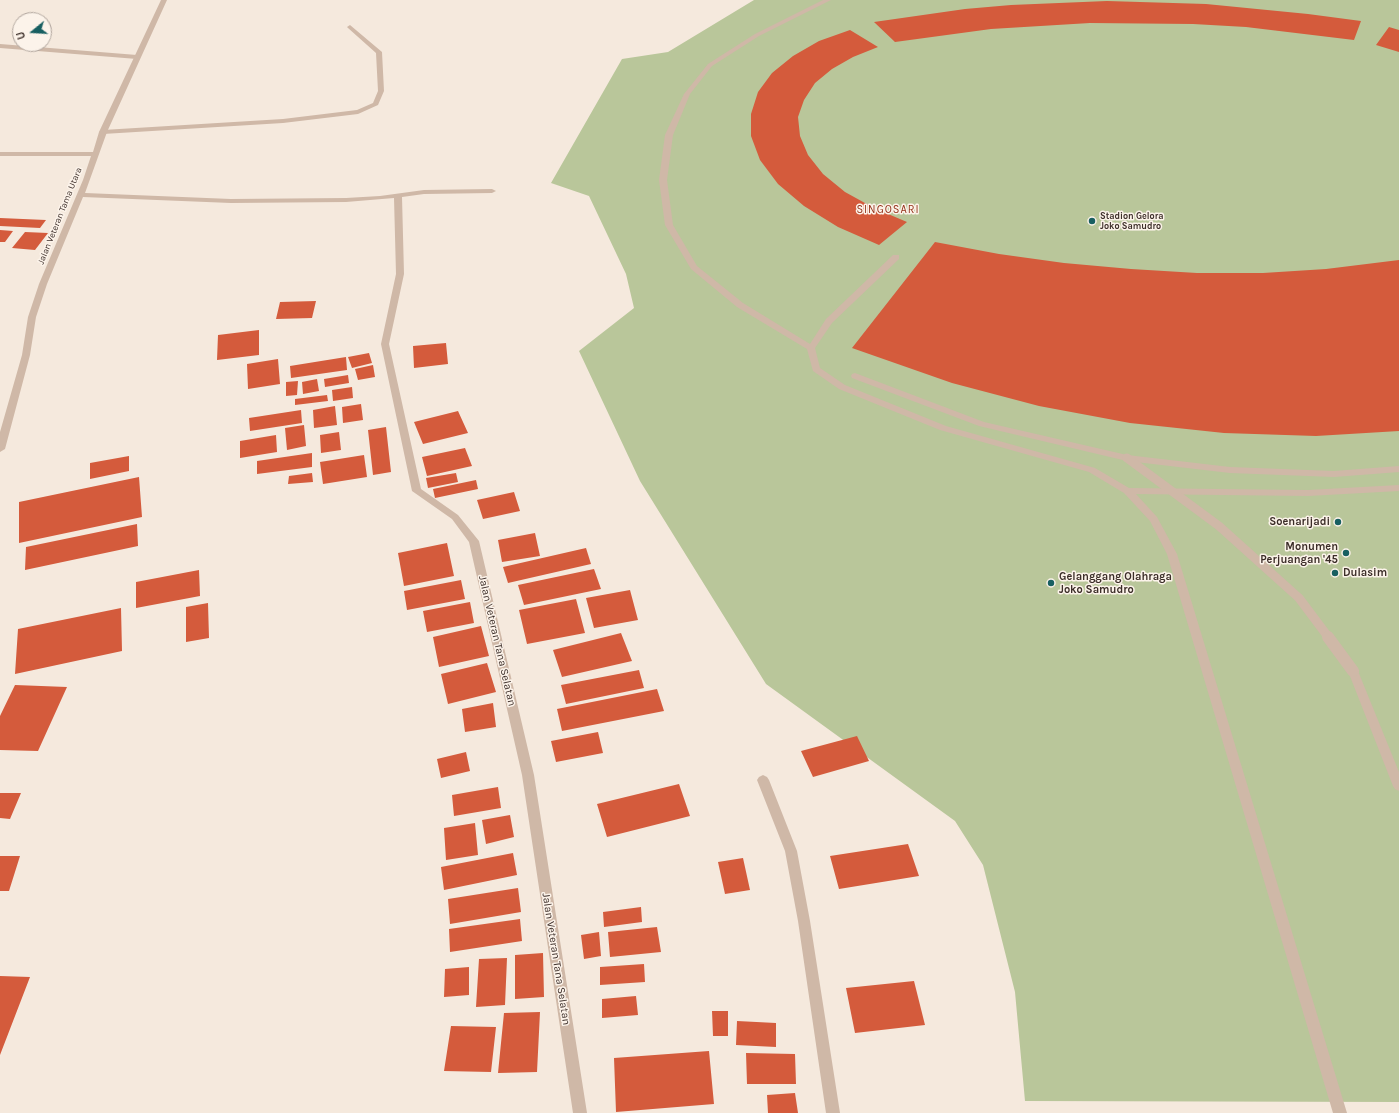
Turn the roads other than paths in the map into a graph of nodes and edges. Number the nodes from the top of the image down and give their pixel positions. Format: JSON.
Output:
{"nodes":[{"id":1,"x":164,"y":0,"type":"edge"},
{"id":2,"x":828,"y":0,"type":"edge"},
{"id":3,"x":350,"y":27,"type":"dead end"},
{"id":4,"x":0,"y":46,"type":"edge"},
{"id":5,"x":137,"y":57,"type":"junction"},
{"id":6,"x":102,"y":132,"type":"junction"},
{"id":7,"x":0,"y":154,"type":"edge"},
{"id":8,"x":94,"y":154,"type":"junction"},
{"id":9,"x":492,"y":191,"type":"dead end"},
{"id":10,"x":80,"y":195,"type":"junction"},
{"id":11,"x":398,"y":196,"type":"junction"},
{"id":12,"x":896,"y":257,"type":"dead end"},
{"id":13,"x":811,"y":348,"type":"junction"},
{"id":14,"x":855,"y":376,"type":"dead end"},
{"id":15,"x":0,"y":449,"type":"edge"},
{"id":16,"x":1127,"y":458,"type":"junction"},
{"id":17,"x":1399,"y":469,"type":"edge"},
{"id":18,"x":1399,"y":488,"type":"edge"},
{"id":19,"x":1127,"y":490,"type":"junction"},
{"id":20,"x":763,"y":780,"type":"dead end"},
{"id":21,"x":1399,"y":786,"type":"edge"},
{"id":22,"x":580,"y":1113,"type":"edge"},
{"id":23,"x":833,"y":1113,"type":"edge"},
{"id":24,"x":1340,"y":1113,"type":"edge"}],
"edges":[{"from":1,"to":5,"type":"street","name":"Jalan Veteran Tama Utara"},
{"from":2,"to":13,"type":"street"},
{"from":3,"to":6,"type":"street"},
{"from":4,"to":5,"type":"street"},
{"from":5,"to":6,"type":"street","name":"Jalan Veteran Tama Utara"},
{"from":6,"to":8,"type":"street","name":"Jalan Veteran Tama Utara"},
{"from":7,"to":8,"type":"street"},
{"from":8,"to":10,"type":"street","name":"Jalan Veteran Tama Utara"},
{"from":9,"to":11,"type":"street"},
{"from":10,"to":11,"type":"street"},
{"from":10,"to":15,"type":"street","name":"Jalan Veteran Tama Utara"},
{"from":11,"to":22,"type":"street","name":"Jalan Veteran Tana Selatan"},
{"from":12,"to":13,"type":"street"},
{"from":13,"to":19,"type":"street"},
{"from":14,"to":16,"type":"street"},
{"from":16,"to":17,"type":"street"},
{"from":16,"to":21,"type":"street","bridge":true},
{"from":18,"to":19,"type":"street"},
{"from":19,"to":24,"type":"street"},
{"from":20,"to":23,"type":"street"}]}
